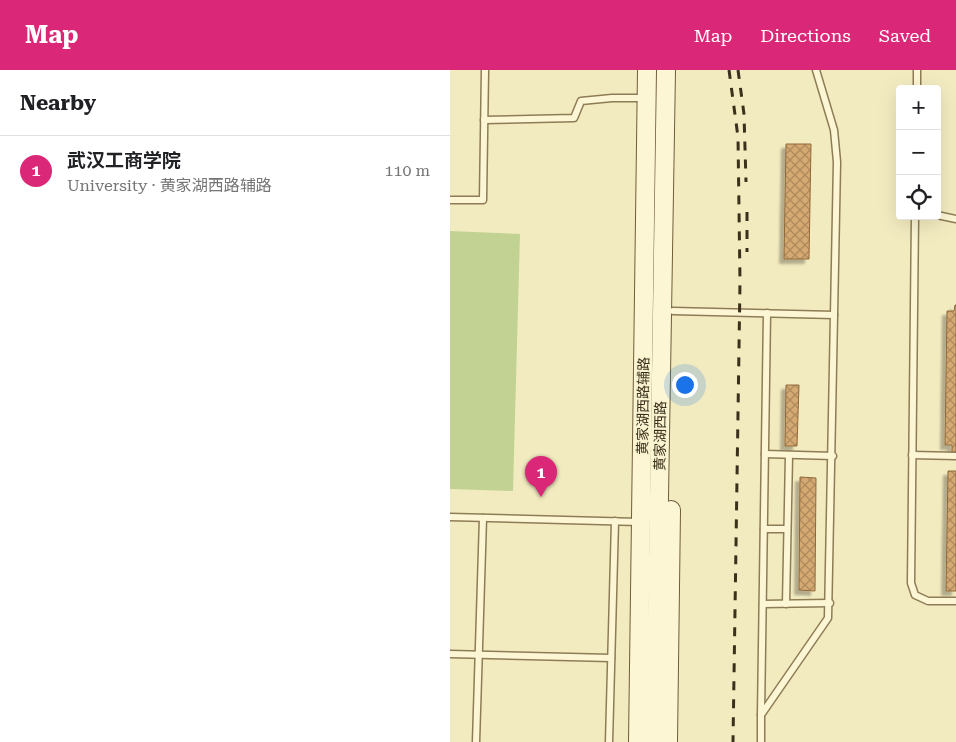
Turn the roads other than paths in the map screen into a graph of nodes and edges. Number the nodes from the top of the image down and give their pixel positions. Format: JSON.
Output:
{"nodes":[{"id":1,"x":485,"y":70,"type":"edge"},
{"id":2,"x":647,"y":70,"type":"edge"},
{"id":3,"x":666,"y":70,"type":"edge"},
{"id":4,"x":678,"y":70,"type":"edge"},
{"id":5,"x":816,"y":70,"type":"edge"},
{"id":6,"x":917,"y":70,"type":"edge"},
{"id":7,"x":917,"y":85,"type":"edge"},
{"id":8,"x":647,"y":98,"type":"junction"},
{"id":9,"x":666,"y":98,"type":"junction"},
{"id":10,"x":484,"y":120,"type":"junction"},
{"id":11,"x":450,"y":200,"type":"edge"},
{"id":12,"x":941,"y":216,"type":"edge"},
{"id":13,"x":956,"y":219,"type":"edge"},
{"id":14,"x":915,"y":220,"type":"edge"},
{"id":15,"x":673,"y":311,"type":"junction"},
{"id":16,"x":767,"y":313,"type":"junction"},
{"id":17,"x":834,"y":315,"type":"junction"},
{"id":18,"x":765,"y":454,"type":"junction"},
{"id":19,"x":789,"y":454,"type":"junction"},
{"id":20,"x":912,"y":455,"type":"junction"},
{"id":21,"x":833,"y":456,"type":"junction"},
{"id":22,"x":956,"y":456,"type":"edge"},
{"id":23,"x":450,"y":517,"type":"edge"},
{"id":24,"x":483,"y":518,"type":"junction"},
{"id":25,"x":615,"y":521,"type":"junction"},
{"id":26,"x":657,"y":522,"type":"junction"},
{"id":27,"x":764,"y":529,"type":"junction"},
{"id":28,"x":787,"y":530,"type":"junction"},
{"id":29,"x":956,"y":601,"type":"edge"},
{"id":30,"x":763,"y":604,"type":"junction"},
{"id":31,"x":786,"y":604,"type":"junction"},
{"id":32,"x":830,"y":604,"type":"junction"},
{"id":33,"x":450,"y":654,"type":"edge"},
{"id":34,"x":479,"y":655,"type":"junction"},
{"id":35,"x":612,"y":658,"type":"junction"},
{"id":36,"x":761,"y":715,"type":"junction"},
{"id":37,"x":476,"y":742,"type":"edge"},
{"id":38,"x":609,"y":742,"type":"edge"},
{"id":39,"x":638,"y":742,"type":"edge"},
{"id":40,"x":654,"y":742,"type":"edge"},
{"id":41,"x":668,"y":742,"type":"edge"},
{"id":42,"x":761,"y":742,"type":"edge"}],
"edges":[{"from":1,"to":10,"type":"lane"},
{"from":2,"to":8,"type":"main road","name":"黄家湖西路辅路"},
{"from":3,"to":9,"type":"main road","name":"黄家湖西路"},
{"from":4,"to":15,"type":"main road","name":"黄家湖西路"},
{"from":5,"to":17,"type":"lane"},
{"from":6,"to":7,"type":"lane"},
{"from":8,"to":9,"type":"lane"},
{"from":8,"to":10,"type":"lane"},
{"from":8,"to":26,"type":"main road","name":"黄家湖西路辅路"},
{"from":9,"to":26,"type":"main road","name":"黄家湖西路"},
{"from":10,"to":11,"type":"lane"},
{"from":12,"to":13,"type":"lane"},
{"from":14,"to":20,"type":"lane"},
{"from":15,"to":16,"type":"lane"},
{"from":15,"to":26,"type":"main road","name":"黄家湖西路"},
{"from":16,"to":17,"type":"lane"},
{"from":16,"to":18,"type":"lane"},
{"from":17,"to":21,"type":"lane"},
{"from":18,"to":19,"type":"lane"},
{"from":18,"to":27,"type":"lane"},
{"from":19,"to":21,"type":"lane"},
{"from":19,"to":28,"type":"lane"},
{"from":20,"to":22,"type":"lane"},
{"from":20,"to":29,"type":"lane"},
{"from":21,"to":32,"type":"lane"},
{"from":23,"to":24,"type":"lane"},
{"from":24,"to":25,"type":"lane"},
{"from":24,"to":34,"type":"lane"},
{"from":25,"to":26,"type":"lane"},
{"from":25,"to":35,"type":"lane"},
{"from":26,"to":39,"type":"main road","name":"黄家湖西路辅路"},
{"from":26,"to":40,"type":"main road","name":"黄家湖西路"},
{"from":26,"to":41,"type":"main road","name":"黄家湖西路"},
{"from":27,"to":28,"type":"lane"},
{"from":27,"to":30,"type":"lane"},
{"from":28,"to":31,"type":"lane"},
{"from":30,"to":31,"type":"lane"},
{"from":30,"to":36,"type":"lane"},
{"from":31,"to":32,"type":"lane"},
{"from":32,"to":36,"type":"lane"},
{"from":33,"to":34,"type":"lane"},
{"from":34,"to":35,"type":"lane"},
{"from":34,"to":37,"type":"lane"},
{"from":35,"to":38,"type":"lane"},
{"from":36,"to":42,"type":"lane"}]}
